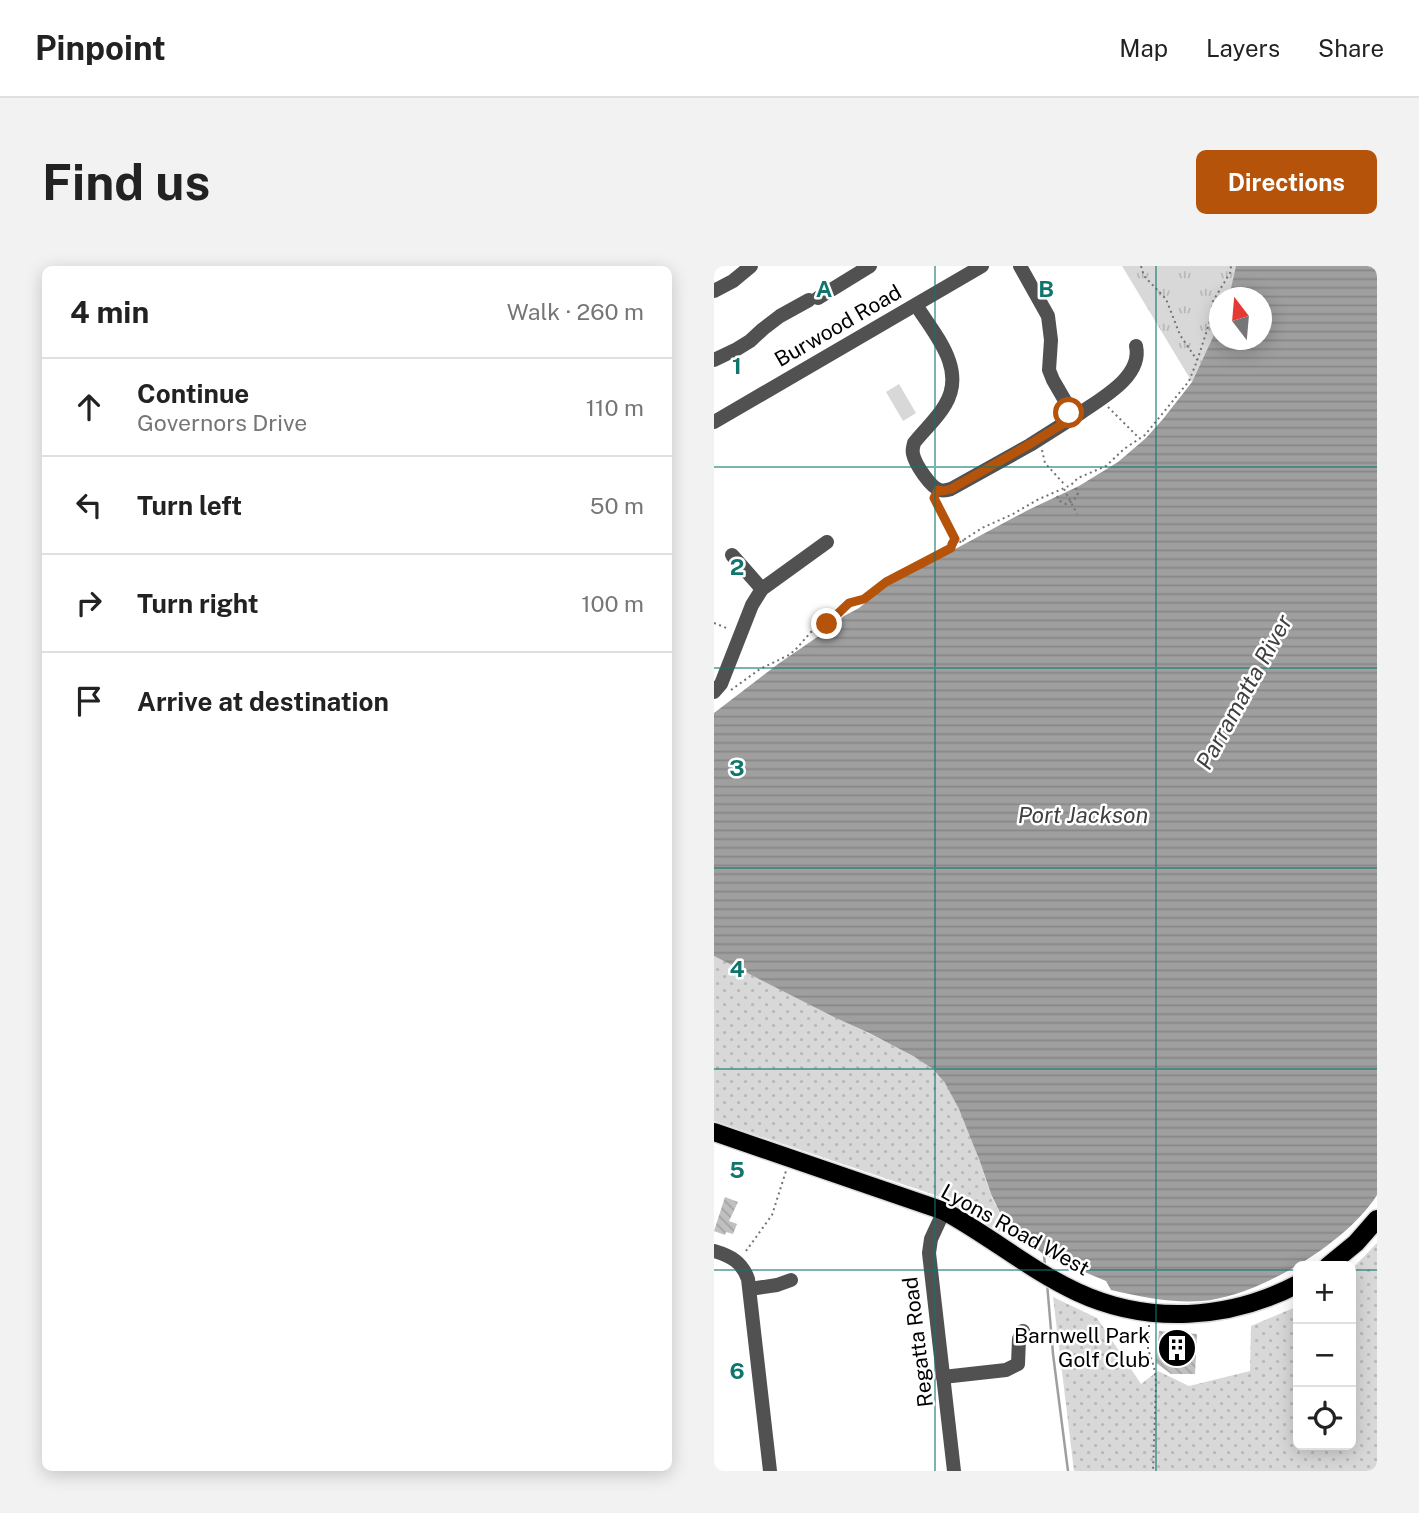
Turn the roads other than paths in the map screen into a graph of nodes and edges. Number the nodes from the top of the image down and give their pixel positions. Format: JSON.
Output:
{"nodes":[{"id":1,"x":751,"y":266,"type":"edge"},
{"id":2,"x":870,"y":266,"type":"edge"},
{"id":3,"x":1020,"y":266,"type":"edge"},
{"id":4,"x":979,"y":267,"type":"edge"},
{"id":5,"x":714,"y":291,"type":"edge"},
{"id":6,"x":916,"y":305,"type":"junction"},
{"id":7,"x":1136,"y":346,"type":"dead end"},
{"id":8,"x":714,"y":360,"type":"edge"},
{"id":9,"x":1074,"y":415,"type":"junction"},
{"id":10,"x":714,"y":422,"type":"edge"},
{"id":11,"x":827,"y":542,"type":"dead end"},
{"id":12,"x":732,"y":555,"type":"dead end"},
{"id":13,"x":762,"y":589,"type":"junction"},
{"id":14,"x":719,"y":694,"type":"edge"},
{"id":15,"x":714,"y":1132,"type":"edge"},
{"id":16,"x":944,"y":1212,"type":"junction"},
{"id":17,"x":1377,"y":1219,"type":"edge"},
{"id":18,"x":714,"y":1251,"type":"edge"},
{"id":19,"x":1334,"y":1261,"type":"edge"},
{"id":20,"x":791,"y":1280,"type":"dead end"},
{"id":21,"x":1293,"y":1286,"type":"edge"},
{"id":22,"x":750,"y":1289,"type":"junction"},
{"id":23,"x":1023,"y":1331,"type":"dead end"},
{"id":24,"x":943,"y":1377,"type":"junction"},
{"id":25,"x":770,"y":1471,"type":"edge"},
{"id":26,"x":954,"y":1471,"type":"edge"}],
"edges":[{"from":1,"to":5,"type":"street"},
{"from":2,"to":8,"type":"street"},
{"from":3,"to":9,"type":"street"},
{"from":4,"to":6,"type":"street","name":"Burwood Road"},
{"from":6,"to":9,"type":"street"},
{"from":6,"to":10,"type":"street","name":"Burwood Road"},
{"from":7,"to":9,"type":"street"},
{"from":11,"to":13,"type":"street"},
{"from":12,"to":13,"type":"street"},
{"from":13,"to":14,"type":"street"},
{"from":15,"to":16,"type":"main road","name":"Lyons Road West"},
{"from":16,"to":21,"type":"main road","name":"Lyons Road West"},
{"from":16,"to":24,"type":"street","name":"Regatta Road"},
{"from":17,"to":19,"type":"main road"},
{"from":18,"to":22,"type":"street"},
{"from":20,"to":22,"type":"street"},
{"from":22,"to":25,"type":"street"},
{"from":23,"to":24,"type":"street"},
{"from":24,"to":26,"type":"street","name":"Regatta Road"}]}
